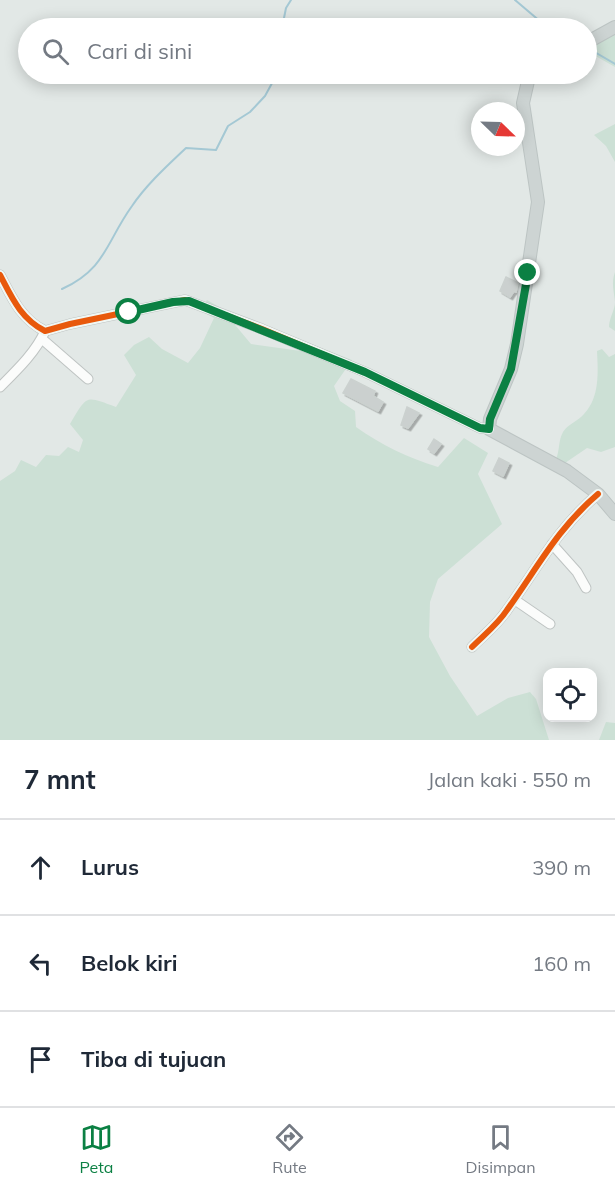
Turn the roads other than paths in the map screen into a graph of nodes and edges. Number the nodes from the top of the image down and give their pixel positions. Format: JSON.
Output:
{"nodes":[{"id":1,"x":615,"y":27,"type":"edge"},
{"id":2,"x":597,"y":37,"type":"edge"},
{"id":3,"x":527,"y":84,"type":"edge"},
{"id":4,"x":0,"y":275,"type":"edge"},
{"id":5,"x":43,"y":335,"type":"junction"},
{"id":6,"x":88,"y":379,"type":"dead end"},
{"id":7,"x":0,"y":387,"type":"edge"},
{"id":8,"x":489,"y":429,"type":"junction"},
{"id":9,"x":598,"y":494,"type":"junction"},
{"id":10,"x":615,"y":514,"type":"edge"},
{"id":11,"x":552,"y":544,"type":"junction"},
{"id":12,"x":586,"y":588,"type":"dead end"},
{"id":13,"x":514,"y":600,"type":"junction"},
{"id":14,"x":550,"y":624,"type":"dead end"},
{"id":15,"x":472,"y":648,"type":"dead end"}],
"edges":[{"from":1,"to":2,"type":"main road"},
{"from":3,"to":8,"type":"main road"},
{"from":4,"to":5,"type":"street"},
{"from":5,"to":6,"type":"street"},
{"from":5,"to":7,"type":"street"},
{"from":5,"to":8,"type":"street"},
{"from":8,"to":9,"type":"main road"},
{"from":9,"to":10,"type":"main road"},
{"from":9,"to":11,"type":"street"},
{"from":11,"to":12,"type":"street"},
{"from":11,"to":13,"type":"street"},
{"from":13,"to":14,"type":"street"},
{"from":13,"to":15,"type":"street"}]}
